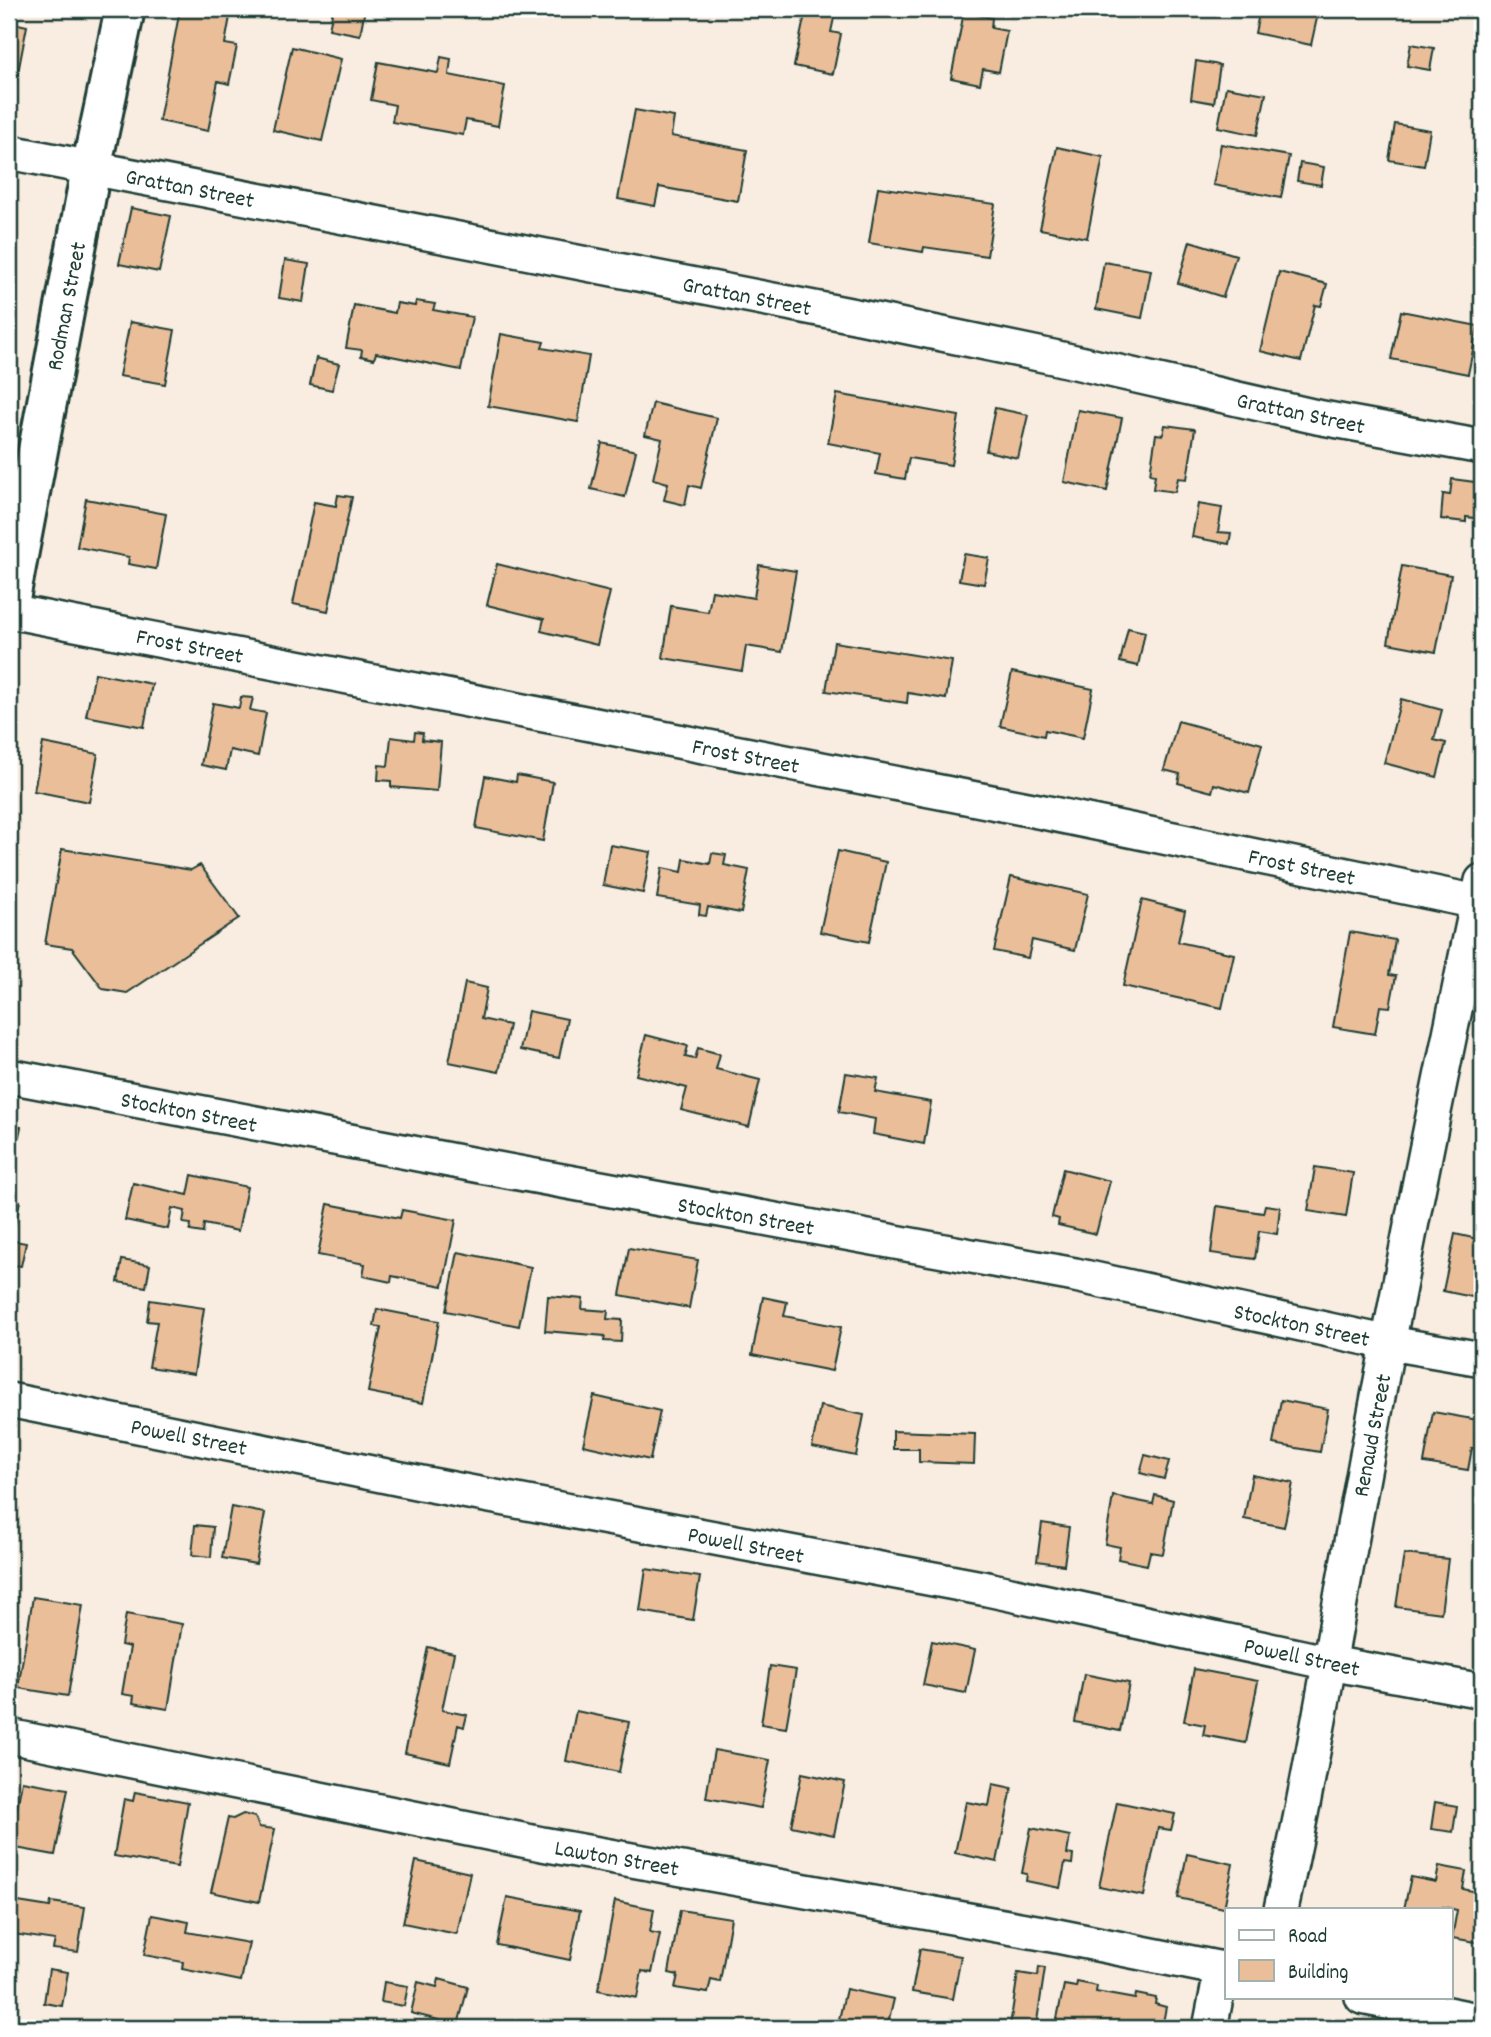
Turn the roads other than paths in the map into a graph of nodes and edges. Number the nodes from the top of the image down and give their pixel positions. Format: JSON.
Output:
{"nodes":[{"id":1,"x":125,"y":9,"type":"edge"},
{"id":2,"x":9,"y":152,"type":"edge"},
{"id":3,"x":92,"y":169,"type":"junction"},
{"id":4,"x":1482,"y":447,"type":"edge"},
{"id":5,"x":9,"y":604,"type":"edge"},
{"id":6,"x":9,"y":611,"type":"edge"},
{"id":7,"x":1481,"y":895,"type":"edge"},
{"id":8,"x":9,"y":1076,"type":"edge"},
{"id":9,"x":1389,"y":1343,"type":"junction"},
{"id":10,"x":1482,"y":1359,"type":"edge"},
{"id":11,"x":9,"y":1400,"type":"edge"},
{"id":12,"x":1330,"y":1663,"type":"junction"},
{"id":13,"x":1482,"y":1691,"type":"edge"},
{"id":14,"x":9,"y":1736,"type":"edge"},
{"id":15,"x":1282,"y":1908,"type":"edge"},
{"id":16,"x":1224,"y":1969,"type":"edge"},
{"id":17,"x":1367,"y":1998,"type":"edge"},
{"id":18,"x":1482,"y":2021,"type":"edge"},
{"id":19,"x":1210,"y":2028,"type":"edge"}],
"edges":[{"from":1,"to":3,"type":"street","name":"Rodman Street"},
{"from":2,"to":3,"type":"street","name":"Grattan Street"},
{"from":3,"to":4,"type":"street","name":"Grattan Street"},
{"from":3,"to":5,"type":"street","name":"Rodman Street"},
{"from":6,"to":7,"type":"street","name":"Frost Street"},
{"from":7,"to":9,"type":"street","name":"Renaud Street"},
{"from":8,"to":9,"type":"street","name":"Stockton Street"},
{"from":9,"to":10,"type":"street","name":"Stockton Street"},
{"from":9,"to":12,"type":"street","name":"Renaud Street"},
{"from":11,"to":12,"type":"street","name":"Powell Street"},
{"from":12,"to":13,"type":"street","name":"Powell Street"},
{"from":12,"to":15,"type":"street","name":"Renaud Street"},
{"from":14,"to":16,"type":"street","name":"Lawton Street"},
{"from":16,"to":19,"type":"street"},
{"from":17,"to":18,"type":"street"}]}
